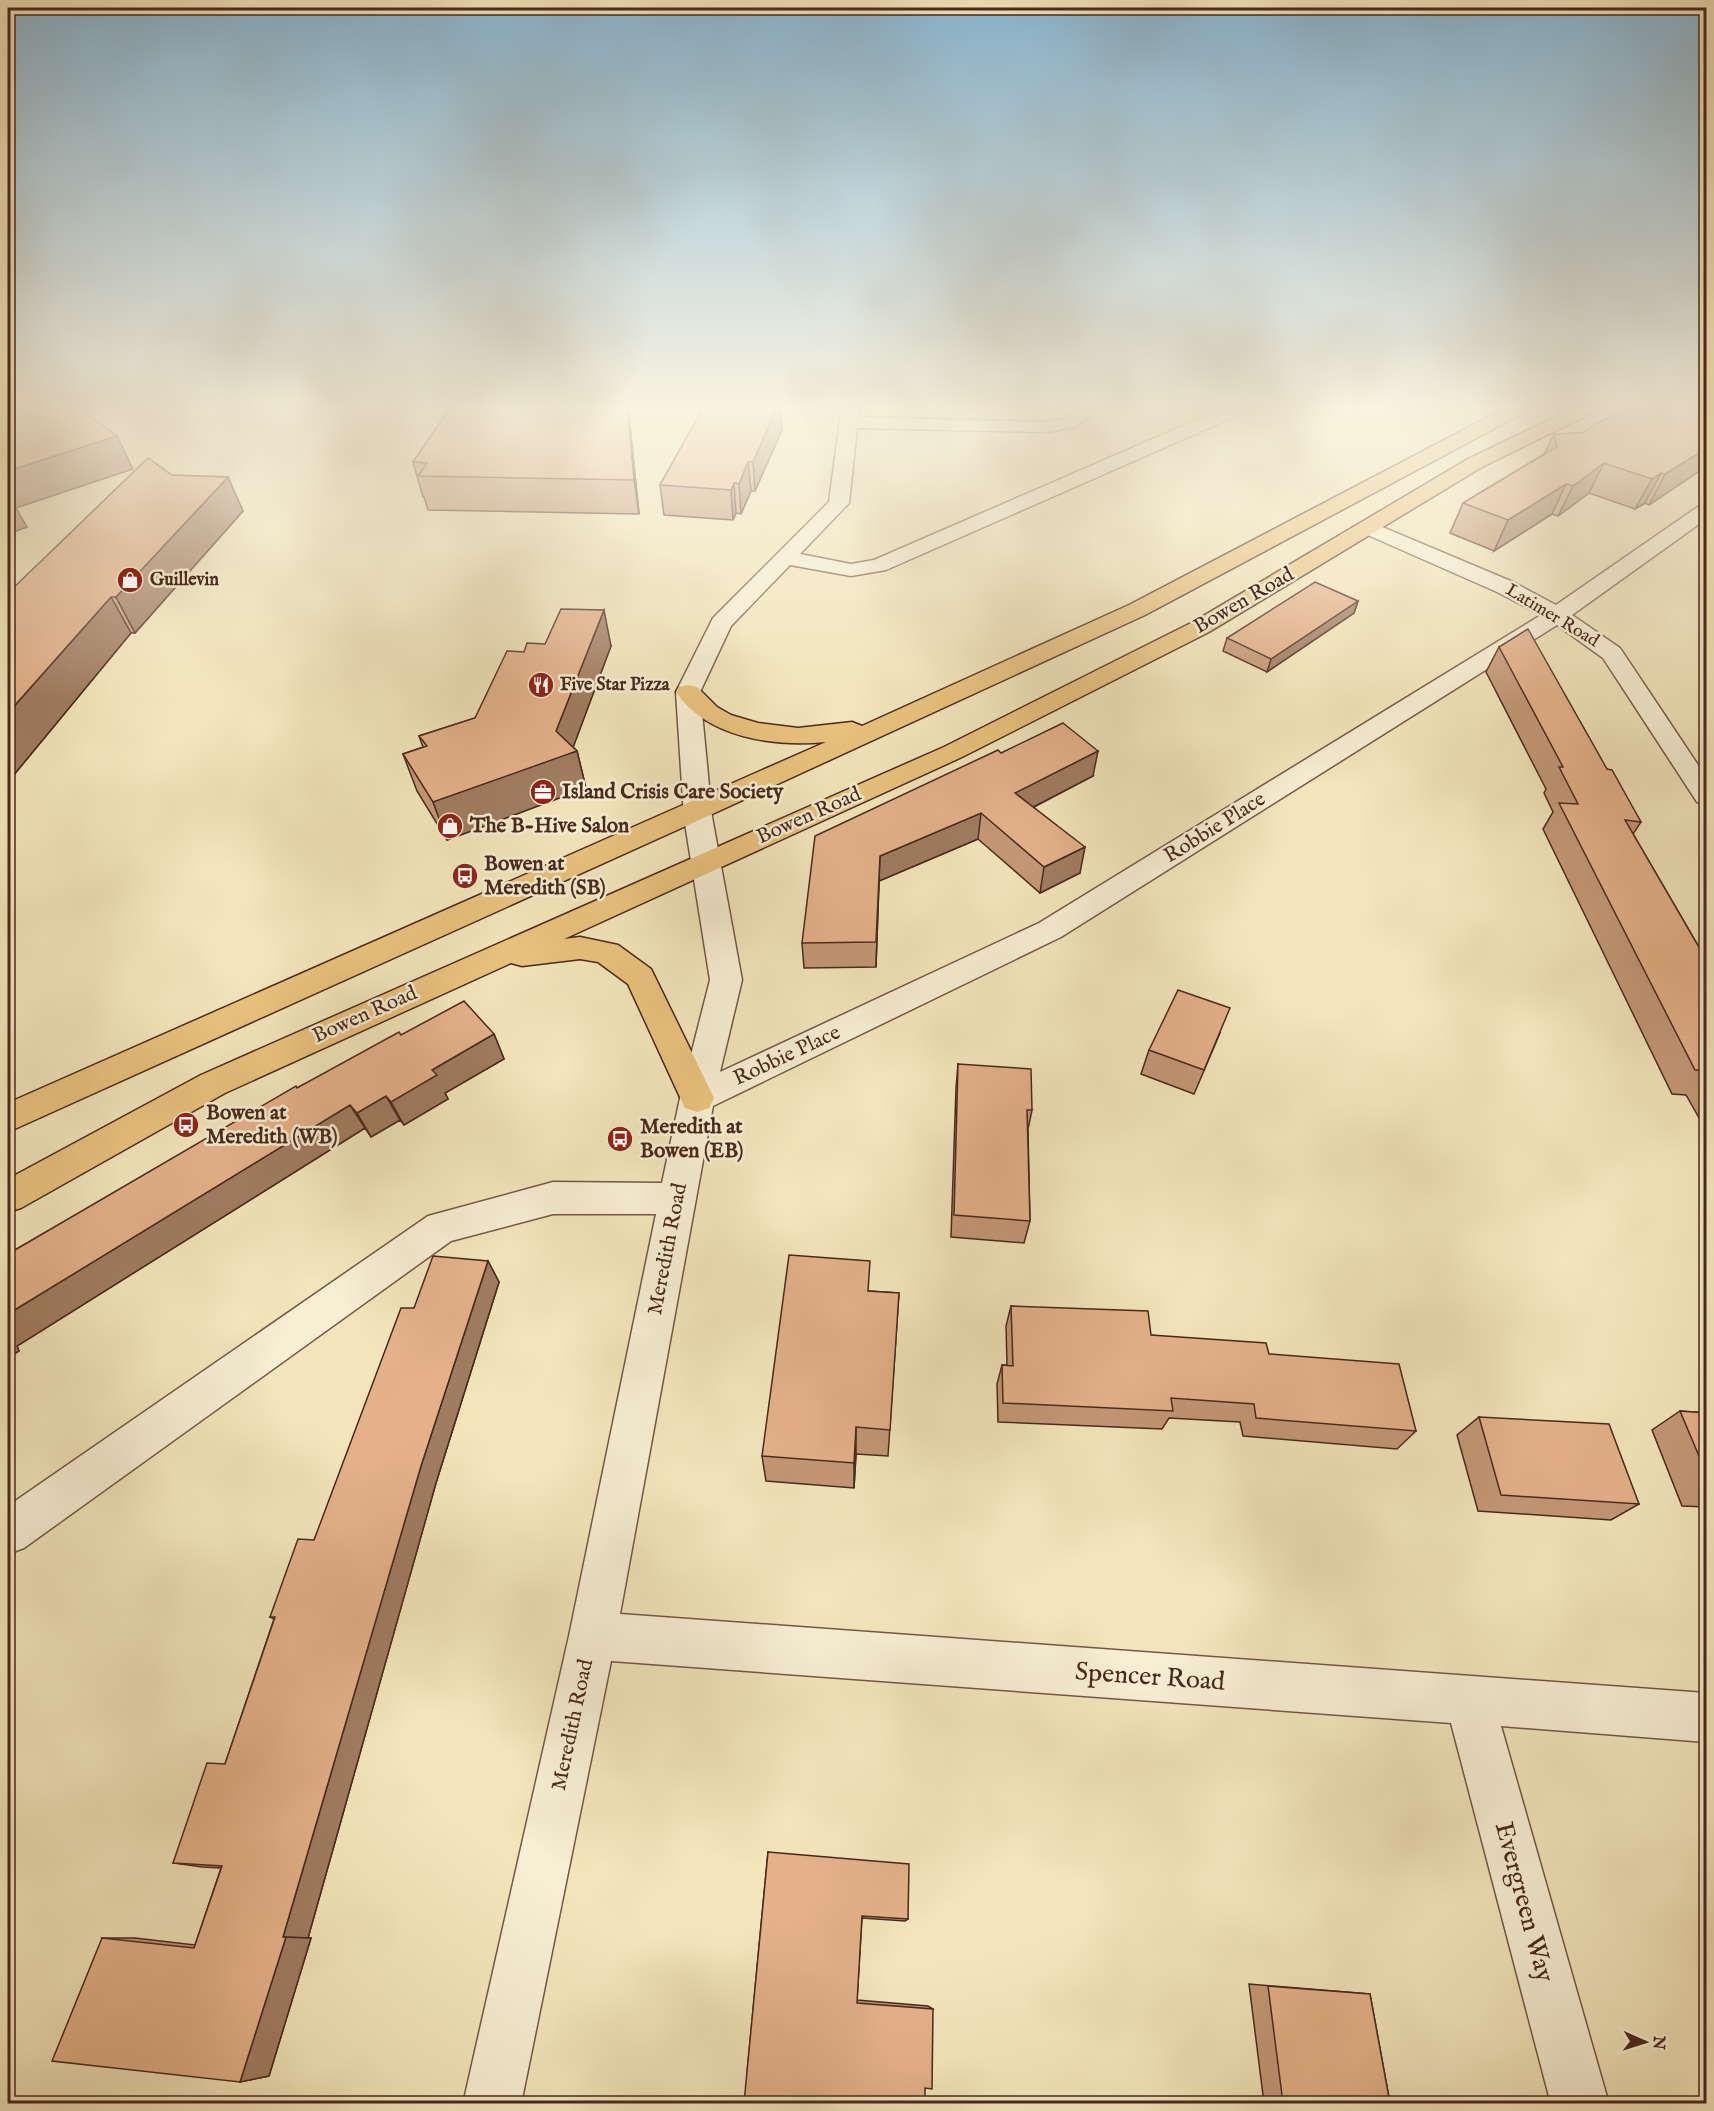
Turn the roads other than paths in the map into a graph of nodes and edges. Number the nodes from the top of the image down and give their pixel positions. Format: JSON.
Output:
{"nodes":[{"id":1,"x":838,"y":504,"type":"edge"},
{"id":2,"x":1021,"y":504,"type":"edge"},
{"id":3,"x":1339,"y":504,"type":"edge"},
{"id":4,"x":1408,"y":504,"type":"edge"},
{"id":5,"x":1707,"y":510,"type":"edge"},
{"id":6,"x":1368,"y":528,"type":"junction"},
{"id":7,"x":785,"y":558,"type":"junction"},
{"id":8,"x":1557,"y":615,"type":"junction"},
{"id":9,"x":688,"y":692,"type":"junction"},
{"id":10,"x":903,"y":717,"type":"junction"},
{"id":11,"x":1707,"y":796,"type":"edge"},
{"id":12,"x":698,"y":810,"type":"junction"},
{"id":13,"x":705,"y":863,"type":"junction"},
{"id":14,"x":490,"y":958,"type":"junction"},
{"id":15,"x":697,"y":1098,"type":"junction"},
{"id":16,"x":8,"y":1118,"type":"edge"},
{"id":17,"x":8,"y":1197,"type":"edge"},
{"id":18,"x":677,"y":1199,"type":"junction"},
{"id":19,"x":8,"y":1532,"type":"edge"},
{"id":20,"x":593,"y":1636,"type":"junction"},
{"id":21,"x":1469,"y":1700,"type":"junction"},
{"id":22,"x":1707,"y":1717,"type":"edge"},
{"id":23,"x":492,"y":2103,"type":"edge"},
{"id":24,"x":1580,"y":2103,"type":"edge"}],
"edges":[{"from":1,"to":7,"type":"street"},
{"from":2,"to":7,"type":"street"},
{"from":3,"to":10,"type":"main road","name":"Bowen Road"},
{"from":4,"to":6,"type":"main road","name":"Bowen Road"},
{"from":5,"to":8,"type":"street","name":"Robbie Place"},
{"from":6,"to":8,"type":"street","name":"Latimer Road"},
{"from":6,"to":13,"type":"main road","name":"Bowen Road"},
{"from":7,"to":9,"type":"street"},
{"from":8,"to":11,"type":"street","name":"Latimer Road"},
{"from":8,"to":15,"type":"street","name":"Robbie Place"},
{"from":9,"to":10,"type":"main road"},
{"from":9,"to":12,"type":"street","name":"Meredith Road"},
{"from":10,"to":12,"type":"main road","name":"Bowen Road"},
{"from":12,"to":13,"type":"street","name":"Meredith Road"},
{"from":12,"to":16,"type":"main road","name":"Bowen Road"},
{"from":13,"to":14,"type":"main road","name":"Bowen Road"},
{"from":13,"to":15,"type":"street","name":"Meredith Road"},
{"from":14,"to":15,"type":"main road"},
{"from":14,"to":17,"type":"main road","name":"Bowen Road"},
{"from":15,"to":18,"type":"street","name":"Meredith Road"},
{"from":18,"to":19,"type":"street"},
{"from":18,"to":20,"type":"street","name":"Meredith Road"},
{"from":20,"to":21,"type":"street","name":"Spencer Road"},
{"from":20,"to":23,"type":"street","name":"Meredith Road"},
{"from":21,"to":22,"type":"street","name":"Spencer Road"},
{"from":21,"to":24,"type":"street","name":"Evergreen Way"}]}
